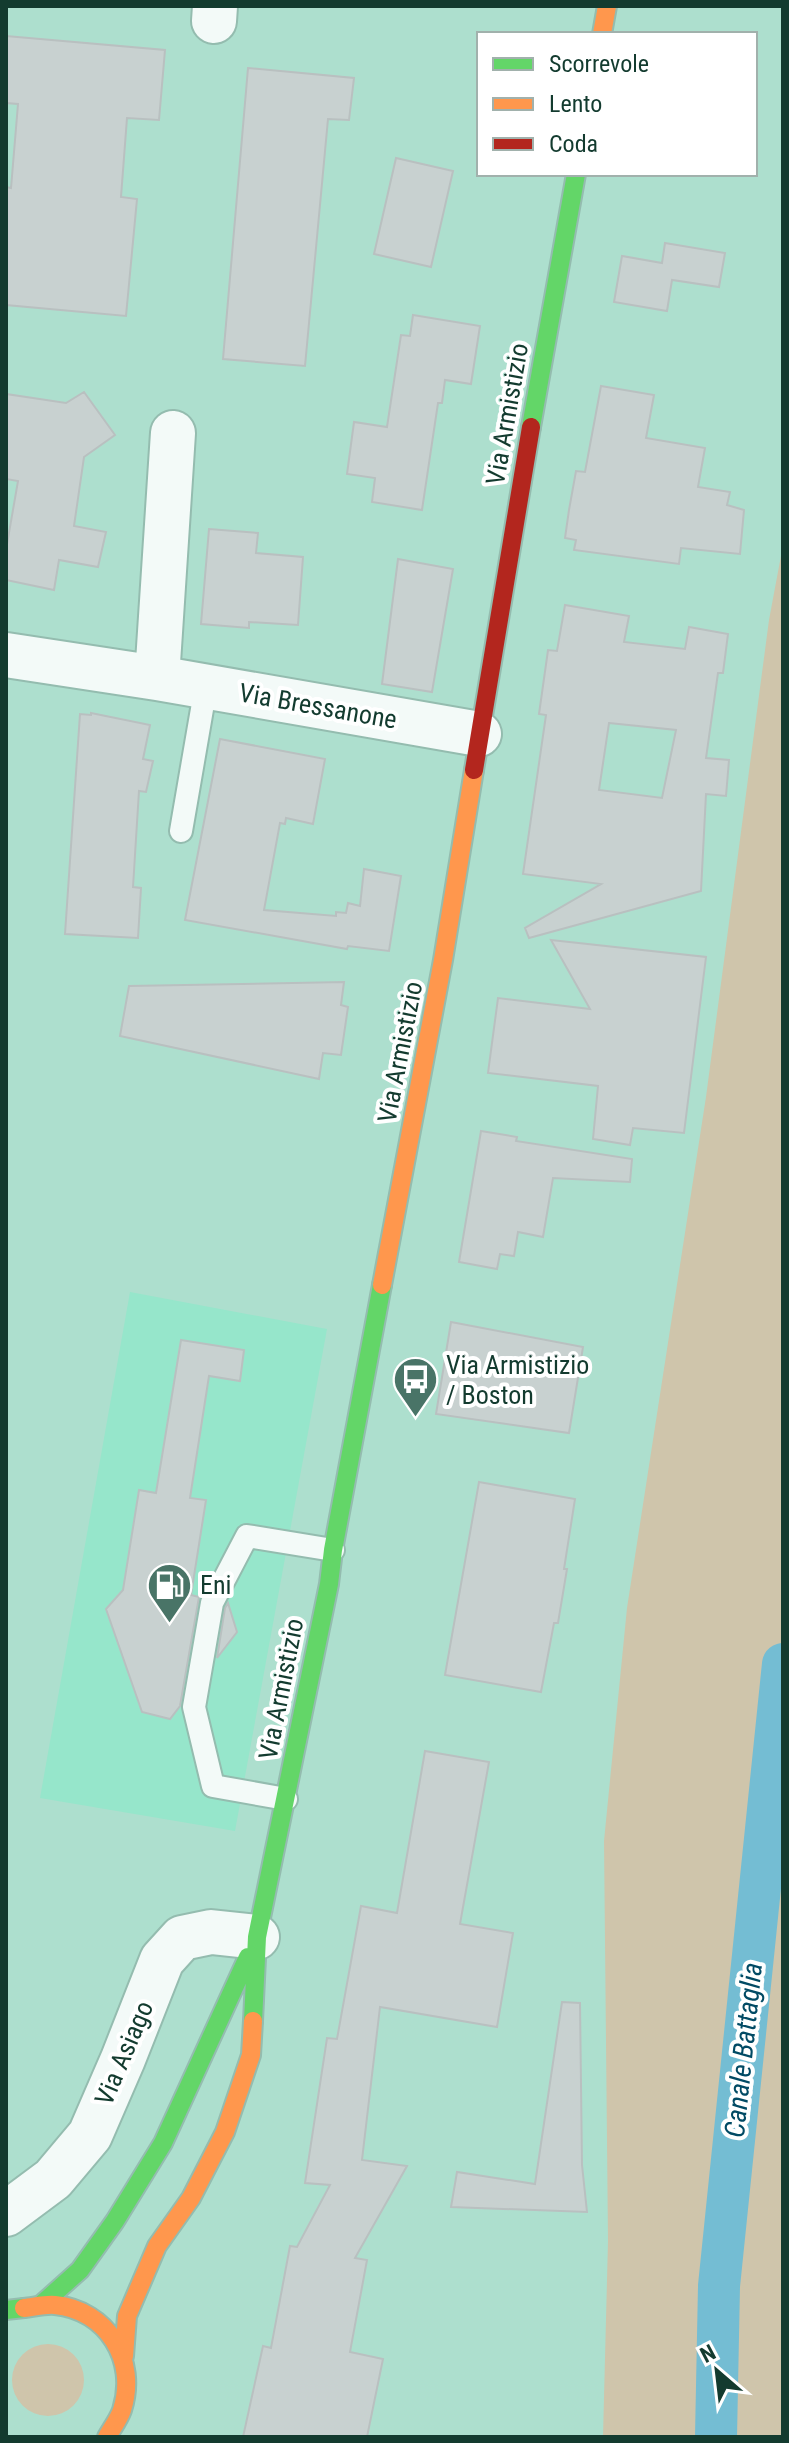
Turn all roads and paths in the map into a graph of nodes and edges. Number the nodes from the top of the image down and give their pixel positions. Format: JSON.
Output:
{"nodes":[{"id":1,"x":607,"y":6,"type":"edge"},
{"id":2,"x":602,"y":32,"type":"edge"},
{"id":3,"x":576,"y":176,"type":"edge"},
{"id":4,"x":173,"y":433,"type":"dead end"},
{"id":5,"x":6,"y":655,"type":"edge"},
{"id":6,"x":157,"y":678,"type":"junction"},
{"id":7,"x":206,"y":686,"type":"junction"},
{"id":8,"x":479,"y":734,"type":"junction"},
{"id":9,"x":181,"y":831,"type":"dead end"},
{"id":10,"x":333,"y":1550,"type":"junction"},
{"id":11,"x":286,"y":1799,"type":"junction"},
{"id":12,"x":257,"y":1937,"type":"junction"},
{"id":13,"x":6,"y":2214,"type":"edge"},
{"id":14,"x":24,"y":2308,"type":"edge"},
{"id":15,"x":6,"y":2317,"type":"edge"},
{"id":16,"x":124,"y":2356,"type":"junction"},
{"id":17,"x":111,"y":2434,"type":"edge"}],
"edges":[{"from":1,"to":2,"type":"street"},
{"from":3,"to":8,"type":"street","name":"Via Armistizio"},
{"from":4,"to":6,"type":"street"},
{"from":5,"to":6,"type":"street","name":"Via Bressanone"},
{"from":6,"to":7,"type":"street","name":"Via Bressanone"},
{"from":7,"to":8,"type":"street","name":"Via Bressanone"},
{"from":7,"to":9,"type":"lane"},
{"from":8,"to":10,"type":"street","name":"Via Armistizio"},
{"from":10,"to":11,"type":"street","name":"Via Armistizio"},
{"from":10,"to":11,"type":"lane"},
{"from":11,"to":12,"type":"street","name":"Via Armistizio"},
{"from":12,"to":13,"type":"street","name":"Via Asiago"},
{"from":12,"to":14,"type":"street","name":"Via Armistizio"},
{"from":12,"to":16,"type":"street","name":"Via Armistizio"},
{"from":14,"to":15,"type":"street","name":"Via Armistizio"},
{"from":14,"to":16,"type":"street"},
{"from":16,"to":17,"type":"street","name":"Via Armistizio"}]}
